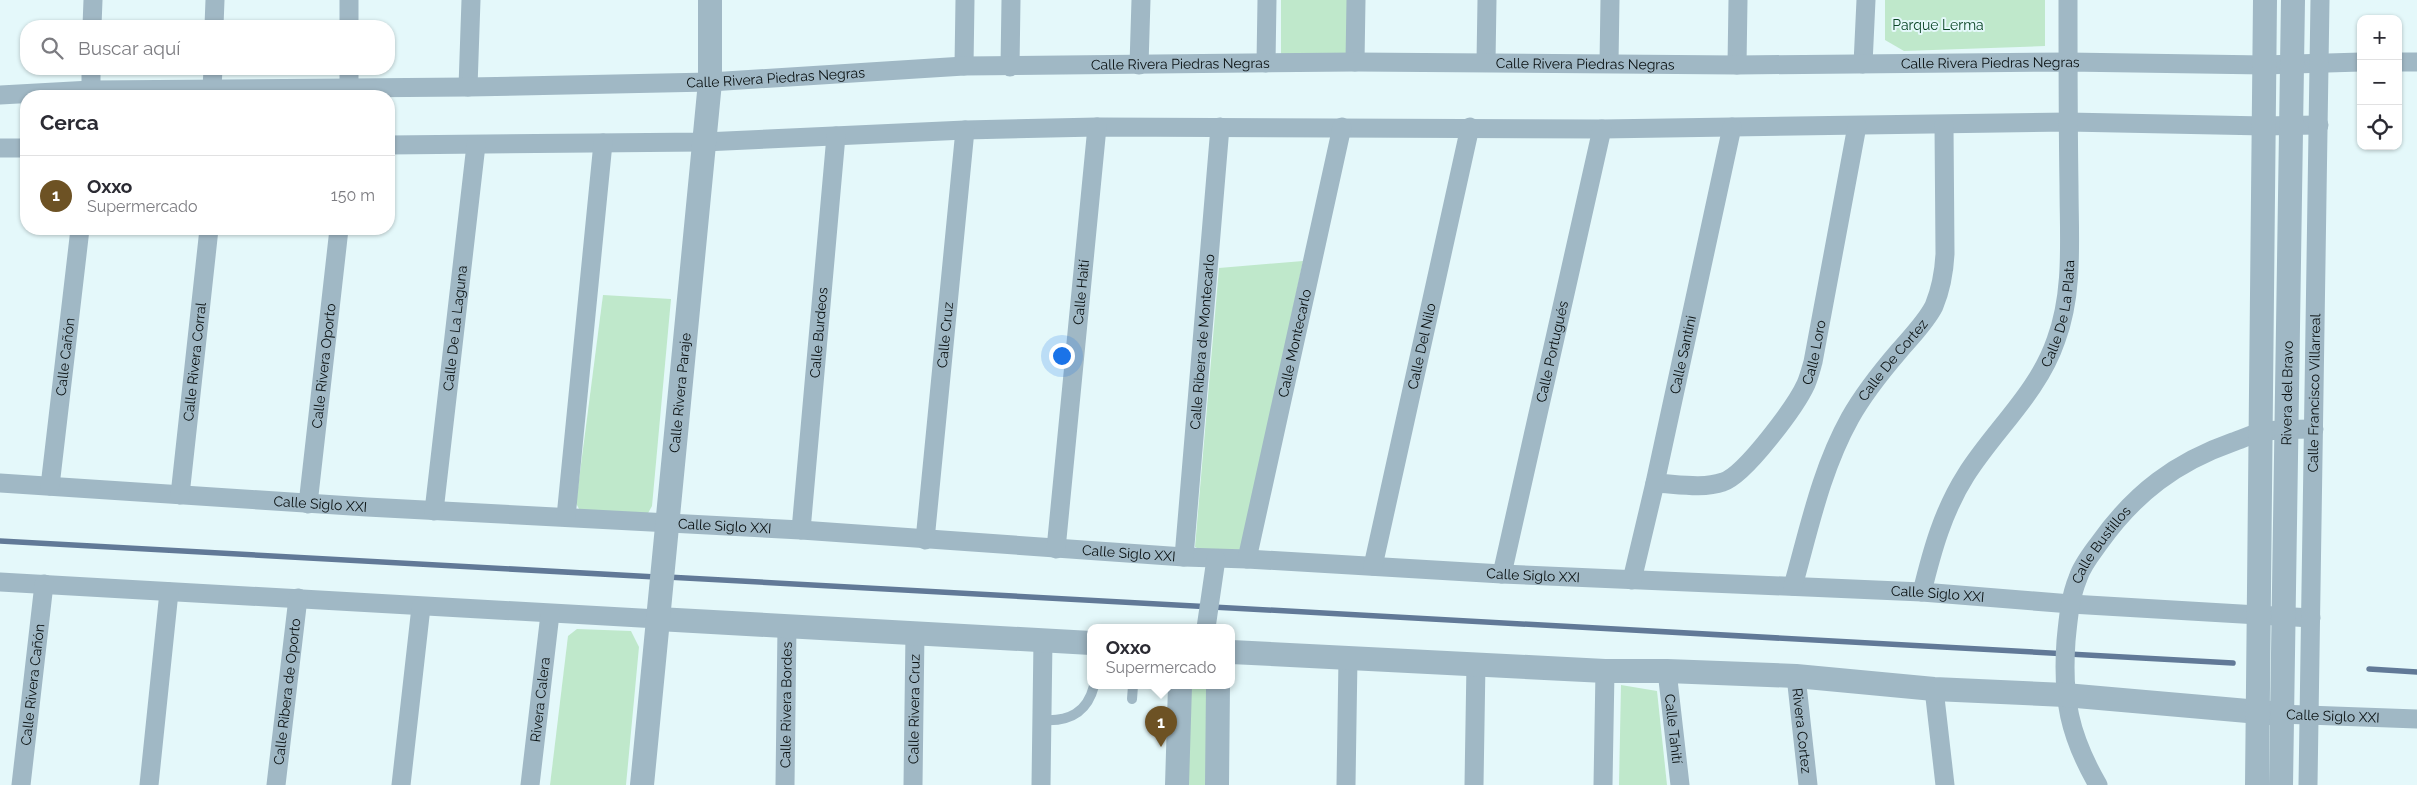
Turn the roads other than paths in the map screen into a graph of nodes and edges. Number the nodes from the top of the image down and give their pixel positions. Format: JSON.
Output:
{"nodes":[{"id":1,"x":92,"y":0,"type":"edge"},
{"id":2,"x":215,"y":0,"type":"edge"},
{"id":3,"x":350,"y":0,"type":"edge"},
{"id":4,"x":471,"y":0,"type":"edge"},
{"id":5,"x":710,"y":0,"type":"edge"},
{"id":6,"x":965,"y":0,"type":"edge"},
{"id":7,"x":1011,"y":0,"type":"edge"},
{"id":8,"x":1140,"y":0,"type":"edge"},
{"id":9,"x":1267,"y":0,"type":"edge"},
{"id":10,"x":1356,"y":0,"type":"edge"},
{"id":11,"x":1487,"y":0,"type":"edge"},
{"id":12,"x":1610,"y":0,"type":"edge"},
{"id":13,"x":1738,"y":0,"type":"edge"},
{"id":14,"x":1866,"y":0,"type":"edge"},
{"id":15,"x":2068,"y":0,"type":"edge"},
{"id":16,"x":2265,"y":0,"type":"edge"},
{"id":17,"x":2293,"y":0,"type":"edge"},
{"id":18,"x":2320,"y":0,"type":"edge"},
{"id":19,"x":92,"y":20,"type":"edge"},
{"id":20,"x":214,"y":20,"type":"edge"},
{"id":21,"x":349,"y":20,"type":"edge"},
{"id":22,"x":1355,"y":62,"type":"junction"},
{"id":23,"x":1486,"y":62,"type":"junction"},
{"id":24,"x":1609,"y":62,"type":"junction"},
{"id":25,"x":2068,"y":62,"type":"junction"},
{"id":26,"x":2357,"y":62,"type":"edge"},
{"id":27,"x":2402,"y":62,"type":"edge"},
{"id":28,"x":2417,"y":62,"type":"edge"},
{"id":29,"x":1266,"y":63,"type":"junction"},
{"id":30,"x":2320,"y":63,"type":"junction"},
{"id":31,"x":1864,"y":64,"type":"junction"},
{"id":32,"x":2292,"y":64,"type":"junction"},
{"id":33,"x":1139,"y":65,"type":"junction"},
{"id":34,"x":1737,"y":65,"type":"junction"},
{"id":35,"x":2265,"y":65,"type":"junction"},
{"id":36,"x":964,"y":66,"type":"junction"},
{"id":37,"x":1010,"y":67,"type":"junction"},
{"id":38,"x":91,"y":75,"type":"edge"},
{"id":39,"x":213,"y":75,"type":"edge"},
{"id":40,"x":349,"y":75,"type":"edge"},
{"id":41,"x":710,"y":82,"type":"junction"},
{"id":42,"x":468,"y":87,"type":"junction"},
{"id":43,"x":212,"y":88,"type":"junction"},
{"id":44,"x":91,"y":90,"type":"joint"},
{"id":45,"x":280,"y":90,"type":"edge"},
{"id":46,"x":349,"y":90,"type":"edge"},
{"id":47,"x":395,"y":90,"type":"edge"},
{"id":48,"x":20,"y":93,"type":"edge"},
{"id":49,"x":0,"y":94,"type":"edge"},
{"id":50,"x":2068,"y":122,"type":"junction"},
{"id":51,"x":1944,"y":125,"type":"junction"},
{"id":52,"x":2319,"y":125,"type":"junction"},
{"id":53,"x":1220,"y":126,"type":"junction"},
{"id":54,"x":1857,"y":126,"type":"junction"},
{"id":55,"x":2265,"y":126,"type":"junction"},
{"id":56,"x":2292,"y":126,"type":"junction"},
{"id":57,"x":1097,"y":127,"type":"junction"},
{"id":58,"x":1342,"y":127,"type":"junction"},
{"id":59,"x":1470,"y":127,"type":"junction"},
{"id":60,"x":1732,"y":127,"type":"junction"},
{"id":61,"x":1602,"y":129,"type":"junction"},
{"id":62,"x":965,"y":130,"type":"junction"},
{"id":63,"x":836,"y":136,"type":"junction"},
{"id":64,"x":704,"y":142,"type":"junction"},
{"id":65,"x":603,"y":143,"type":"junction"},
{"id":66,"x":395,"y":145,"type":"edge"},
{"id":67,"x":476,"y":145,"type":"junction"},
{"id":68,"x":0,"y":148,"type":"edge"},
{"id":69,"x":20,"y":148,"type":"edge"},
{"id":70,"x":79,"y":235,"type":"edge"},
{"id":71,"x":208,"y":235,"type":"edge"},
{"id":72,"x":338,"y":235,"type":"edge"},
{"id":73,"x":2314,"y":429,"type":"junction"},
{"id":74,"x":2286,"y":430,"type":"junction"},
{"id":75,"x":2261,"y":432,"type":"junction"},
{"id":76,"x":1655,"y":483,"type":"junction"},
{"id":77,"x":0,"y":484,"type":"edge"},
{"id":78,"x":50,"y":486,"type":"junction"},
{"id":79,"x":180,"y":495,"type":"junction"},
{"id":80,"x":308,"y":504,"type":"junction"},
{"id":81,"x":434,"y":511,"type":"junction"},
{"id":82,"x":566,"y":517,"type":"junction"},
{"id":83,"x":667,"y":522,"type":"junction"},
{"id":84,"x":801,"y":530,"type":"junction"},
{"id":85,"x":925,"y":540,"type":"junction"},
{"id":86,"x":1056,"y":549,"type":"junction"},
{"id":87,"x":1184,"y":557,"type":"junction"},
{"id":88,"x":1247,"y":558,"type":"junction"},
{"id":89,"x":1216,"y":559,"type":"junction"},
{"id":90,"x":1374,"y":566,"type":"junction"},
{"id":91,"x":1502,"y":574,"type":"junction"},
{"id":92,"x":1632,"y":580,"type":"junction"},
{"id":93,"x":0,"y":582,"type":"edge"},
{"id":94,"x":44,"y":584,"type":"junction"},
{"id":95,"x":1793,"y":586,"type":"junction"},
{"id":96,"x":169,"y":592,"type":"junction"},
{"id":97,"x":1922,"y":592,"type":"junction"},
{"id":98,"x":298,"y":598,"type":"junction"},
{"id":99,"x":2071,"y":604,"type":"junction"},
{"id":100,"x":421,"y":606,"type":"junction"},
{"id":101,"x":659,"y":608,"type":"junction"},
{"id":102,"x":550,"y":614,"type":"junction"},
{"id":103,"x":2258,"y":614,"type":"junction"},
{"id":104,"x":2284,"y":617,"type":"junction"},
{"id":105,"x":2311,"y":618,"type":"junction"},
{"id":106,"x":1207,"y":624,"type":"edge"},
{"id":107,"x":787,"y":626,"type":"junction"},
{"id":108,"x":915,"y":632,"type":"junction"},
{"id":109,"x":1043,"y":640,"type":"junction"},
{"id":110,"x":1087,"y":643,"type":"edge"},
{"id":111,"x":1235,"y":652,"type":"edge"},
{"id":112,"x":1348,"y":658,"type":"junction"},
{"id":113,"x":1476,"y":663,"type":"junction"},
{"id":114,"x":1605,"y":671,"type":"junction"},
{"id":115,"x":1667,"y":671,"type":"junction"},
{"id":116,"x":1796,"y":676,"type":"junction"},
{"id":117,"x":2065,"y":686,"type":"junction"},
{"id":118,"x":1093,"y":689,"type":"edge"},
{"id":119,"x":1133,"y":689,"type":"edge"},
{"id":120,"x":1180,"y":689,"type":"edge"},
{"id":121,"x":1218,"y":689,"type":"edge"},
{"id":122,"x":1934,"y":689,"type":"junction"},
{"id":123,"x":1132,"y":699,"type":"dead end"},
{"id":124,"x":2256,"y":712,"type":"junction"},
{"id":125,"x":2282,"y":714,"type":"junction"},
{"id":126,"x":2309,"y":715,"type":"junction"},
{"id":127,"x":2417,"y":719,"type":"edge"},
{"id":128,"x":1042,"y":720,"type":"junction"},
{"id":129,"x":21,"y":785,"type":"edge"},
{"id":130,"x":149,"y":785,"type":"edge"},
{"id":131,"x":276,"y":785,"type":"edge"},
{"id":132,"x":401,"y":785,"type":"edge"},
{"id":133,"x":530,"y":785,"type":"edge"},
{"id":134,"x":642,"y":785,"type":"edge"},
{"id":135,"x":785,"y":785,"type":"edge"},
{"id":136,"x":914,"y":785,"type":"edge"},
{"id":137,"x":1041,"y":785,"type":"edge"},
{"id":138,"x":1177,"y":785,"type":"edge"},
{"id":139,"x":1217,"y":785,"type":"edge"},
{"id":140,"x":1346,"y":785,"type":"edge"},
{"id":141,"x":1474,"y":785,"type":"edge"},
{"id":142,"x":1603,"y":785,"type":"edge"},
{"id":143,"x":1680,"y":785,"type":"edge"},
{"id":144,"x":1808,"y":785,"type":"edge"},
{"id":145,"x":1945,"y":785,"type":"edge"},
{"id":146,"x":2098,"y":785,"type":"edge"},
{"id":147,"x":2257,"y":785,"type":"edge"},
{"id":148,"x":2281,"y":785,"type":"edge"},
{"id":149,"x":2308,"y":785,"type":"edge"}],
"edges":[{"from":1,"to":19,"type":"street"},
{"from":2,"to":20,"type":"street"},
{"from":3,"to":21,"type":"street"},
{"from":4,"to":42,"type":"street"},
{"from":5,"to":41,"type":"street","name":"Calle Rivera Paraje"},
{"from":6,"to":36,"type":"street"},
{"from":7,"to":37,"type":"street"},
{"from":8,"to":33,"type":"street"},
{"from":9,"to":29,"type":"street"},
{"from":10,"to":22,"type":"street"},
{"from":11,"to":23,"type":"street"},
{"from":12,"to":24,"type":"street"},
{"from":13,"to":34,"type":"street"},
{"from":14,"to":31,"type":"street"},
{"from":15,"to":25,"type":"street","name":"Calle De La Plata"},
{"from":16,"to":35,"type":"street","name":"Rivera del Bravo"},
{"from":17,"to":32,"type":"street","name":"Rivera del Bravo"},
{"from":18,"to":30,"type":"street","name":"Calle Francisco Villarreal"},
{"from":22,"to":23,"type":"street","name":"Calle Rivera Piedras Negras"},
{"from":22,"to":29,"type":"street","name":"Calle Rivera Piedras Negras"},
{"from":23,"to":24,"type":"street","name":"Calle Rivera Piedras Negras"},
{"from":24,"to":34,"type":"street","name":"Calle Rivera Piedras Negras"},
{"from":25,"to":31,"type":"street","name":"Calle Rivera Piedras Negras"},
{"from":25,"to":35,"type":"street","name":"Calle Rivera Piedras Negras"},
{"from":25,"to":50,"type":"street","name":"Calle De La Plata"},
{"from":26,"to":30,"type":"street","name":"Calle Rivera Piedras Negras"},
{"from":27,"to":28,"type":"street"},
{"from":29,"to":33,"type":"street","name":"Calle Rivera Piedras Negras"},
{"from":30,"to":32,"type":"street","name":"Calle Rivera Piedras Negras"},
{"from":30,"to":52,"type":"street","name":"Calle Francisco Villarreal"},
{"from":31,"to":34,"type":"street","name":"Calle Rivera Piedras Negras"},
{"from":32,"to":35,"type":"street","name":"Calle Rivera Piedras Negras"},
{"from":32,"to":56,"type":"street","name":"Rivera del Bravo"},
{"from":33,"to":37,"type":"street","name":"Calle Rivera Piedras Negras"},
{"from":35,"to":55,"type":"street","name":"Rivera del Bravo"},
{"from":36,"to":37,"type":"street","name":"Calle Rivera Piedras Negras"},
{"from":36,"to":41,"type":"street","name":"Calle Rivera Piedras Negras"},
{"from":38,"to":44,"type":"street"},
{"from":39,"to":43,"type":"street"},
{"from":40,"to":46,"type":"street"},
{"from":41,"to":42,"type":"street","name":"Calle Rivera Piedras Negras"},
{"from":41,"to":64,"type":"street","name":"Calle Rivera Paraje"},
{"from":42,"to":47,"type":"street","name":"Calle Rivera Piedras Negras"},
{"from":43,"to":44,"type":"street","name":"Calle Rivera Piedras Negras"},
{"from":43,"to":45,"type":"street","name":"Calle Rivera Piedras Negras"},
{"from":48,"to":49,"type":"street","name":"Calle Rivera Piedras Negras"},
{"from":50,"to":51,"type":"street"},
{"from":50,"to":55,"type":"street"},
{"from":50,"to":97,"type":"street","name":"Calle De La Plata"},
{"from":51,"to":54,"type":"street"},
{"from":51,"to":95,"type":"street","name":"Calle De Cortez"},
{"from":52,"to":56,"type":"street"},
{"from":52,"to":73,"type":"street","name":"Calle Francisco Villarreal"},
{"from":53,"to":57,"type":"street"},
{"from":53,"to":58,"type":"street"},
{"from":53,"to":87,"type":"street","name":"Calle Ribera de Montecarlo"},
{"from":54,"to":60,"type":"street"},
{"from":54,"to":76,"type":"street","name":"Calle Loro"},
{"from":55,"to":56,"type":"street"},
{"from":55,"to":75,"type":"street","name":"Rivera del Bravo"},
{"from":56,"to":74,"type":"street","name":"Rivera del Bravo"},
{"from":57,"to":62,"type":"street"},
{"from":57,"to":86,"type":"street","name":"Calle Haití"},
{"from":58,"to":59,"type":"street"},
{"from":58,"to":88,"type":"street","name":"Calle Montecarlo"},
{"from":59,"to":61,"type":"street"},
{"from":59,"to":90,"type":"street","name":"Calle Del Nilo"},
{"from":60,"to":61,"type":"street"},
{"from":60,"to":76,"type":"street","name":"Calle Santini"},
{"from":61,"to":91,"type":"street","name":"Calle Portugués"},
{"from":62,"to":63,"type":"street"},
{"from":62,"to":85,"type":"street","name":"Calle Cruz"},
{"from":63,"to":64,"type":"street"},
{"from":63,"to":84,"type":"street","name":"Calle Burdeos"},
{"from":64,"to":65,"type":"street"},
{"from":64,"to":83,"type":"street","name":"Calle Rivera Paraje"},
{"from":65,"to":67,"type":"street"},
{"from":65,"to":82,"type":"street"},
{"from":66,"to":67,"type":"street"},
{"from":67,"to":81,"type":"street","name":"Calle De La Laguna"},
{"from":68,"to":69,"type":"street"},
{"from":70,"to":78,"type":"street","name":"Calle Cañón"},
{"from":71,"to":79,"type":"street","name":"Calle Rivera Corral"},
{"from":72,"to":80,"type":"street","name":"Calle Rivera Oporto"},
{"from":73,"to":74,"type":"street","name":"Calle Bustillos"},
{"from":73,"to":105,"type":"street","name":"Calle Francisco Villarreal"},
{"from":74,"to":75,"type":"street","name":"Calle Bustillos"},
{"from":74,"to":104,"type":"street","name":"Rivera del Bravo"},
{"from":75,"to":99,"type":"street","name":"Calle Bustillos"},
{"from":75,"to":103,"type":"street","name":"Rivera del Bravo"},
{"from":76,"to":92,"type":"street","name":"Calle Santini"},
{"from":77,"to":78,"type":"street","name":"Calle Siglo XXI"},
{"from":78,"to":79,"type":"street","name":"Calle Siglo XXI"},
{"from":79,"to":80,"type":"street","name":"Calle Siglo XXI"},
{"from":80,"to":81,"type":"street","name":"Calle Siglo XXI"},
{"from":81,"to":82,"type":"street","name":"Calle Siglo XXI"},
{"from":82,"to":83,"type":"street","name":"Calle Siglo XXI"},
{"from":83,"to":84,"type":"street","name":"Calle Siglo XXI"},
{"from":83,"to":101,"type":"street","name":"Calle Rivera Paraje"},
{"from":84,"to":85,"type":"street","name":"Calle Siglo XXI"},
{"from":85,"to":86,"type":"street","name":"Calle Siglo XXI"},
{"from":86,"to":87,"type":"street","name":"Calle Siglo XXI"},
{"from":87,"to":89,"type":"street","name":"Calle Siglo XXI"},
{"from":88,"to":89,"type":"street","name":"Calle Siglo XXI"},
{"from":88,"to":90,"type":"street","name":"Calle Siglo XXI"},
{"from":89,"to":106,"type":"street"},
{"from":90,"to":91,"type":"street","name":"Calle Siglo XXI"},
{"from":91,"to":92,"type":"street","name":"Calle Siglo XXI"},
{"from":92,"to":95,"type":"street","name":"Calle Siglo XXI"},
{"from":93,"to":94,"type":"street"},
{"from":94,"to":96,"type":"street"},
{"from":94,"to":129,"type":"street","name":"Calle Rivera Cañón"},
{"from":95,"to":97,"type":"street","name":"Calle Siglo XXI"},
{"from":96,"to":98,"type":"street"},
{"from":96,"to":130,"type":"street"},
{"from":97,"to":99,"type":"street","name":"Calle Siglo XXI"},
{"from":98,"to":100,"type":"street"},
{"from":98,"to":131,"type":"street","name":"Calle Ribera de Oporto"},
{"from":99,"to":103,"type":"street","name":"Calle Siglo XXI"},
{"from":99,"to":117,"type":"street","name":"Calle Bustillos"},
{"from":100,"to":102,"type":"street"},
{"from":100,"to":132,"type":"street"},
{"from":101,"to":102,"type":"street"},
{"from":101,"to":107,"type":"street"},
{"from":101,"to":134,"type":"street","name":"Calle Rivera Paraje"},
{"from":102,"to":133,"type":"street","name":"Rivera Calera"},
{"from":103,"to":104,"type":"street","name":"Calle Siglo XXI"},
{"from":103,"to":124,"type":"street","name":"Rivera del Bravo"},
{"from":104,"to":105,"type":"street","name":"Calle Siglo XXI"},
{"from":104,"to":125,"type":"street","name":"Rivera del Bravo"},
{"from":105,"to":126,"type":"street","name":"Calle Francisco Villarreal"},
{"from":107,"to":108,"type":"street"},
{"from":107,"to":135,"type":"street","name":"Calle Rivera Bordes"},
{"from":108,"to":109,"type":"street"},
{"from":108,"to":136,"type":"street","name":"Calle Rivera Cruz"},
{"from":109,"to":110,"type":"street"},
{"from":109,"to":128,"type":"street"},
{"from":111,"to":112,"type":"street","name":"Calle Siglo XXI"},
{"from":112,"to":113,"type":"street","name":"Calle Siglo XXI"},
{"from":112,"to":140,"type":"street"},
{"from":113,"to":114,"type":"street","name":"Calle Siglo XXI"},
{"from":113,"to":141,"type":"street"},
{"from":114,"to":115,"type":"street","name":"Calle Siglo XXI"},
{"from":114,"to":142,"type":"street"},
{"from":115,"to":116,"type":"street","name":"Calle Siglo XXI"},
{"from":115,"to":143,"type":"street","name":"Calle Tahití"},
{"from":116,"to":122,"type":"street","name":"Calle Siglo XXI"},
{"from":116,"to":144,"type":"street","name":"Rivera Cortez"},
{"from":117,"to":122,"type":"street","name":"Calle Siglo XXI"},
{"from":117,"to":124,"type":"street","name":"Calle Siglo XXI"},
{"from":117,"to":146,"type":"street","name":"Calle Bustillos"},
{"from":118,"to":128,"type":"lane"},
{"from":119,"to":123,"type":"lane"},
{"from":120,"to":138,"type":"street"},
{"from":121,"to":139,"type":"street"},
{"from":122,"to":145,"type":"street"},
{"from":124,"to":125,"type":"street","name":"Calle Siglo XXI"},
{"from":124,"to":147,"type":"street","name":"Rivera del Bravo"},
{"from":125,"to":126,"type":"street","name":"Calle Siglo XXI"},
{"from":125,"to":148,"type":"street","name":"Rivera del Bravo"},
{"from":126,"to":127,"type":"street","name":"Calle Siglo XXI"},
{"from":126,"to":149,"type":"street","name":"Calle Francisco Villarreal"},
{"from":128,"to":137,"type":"street"}]}
